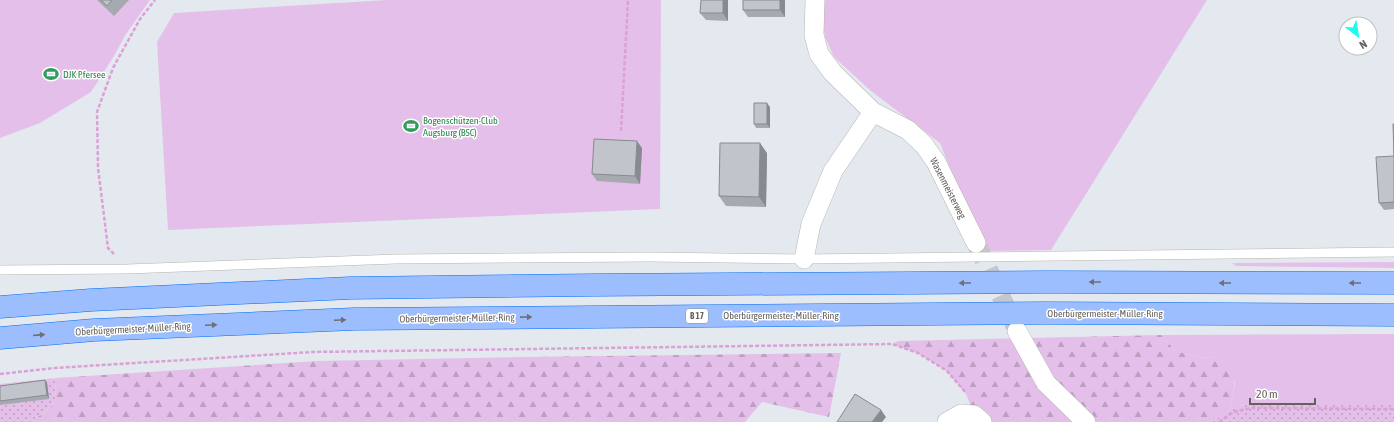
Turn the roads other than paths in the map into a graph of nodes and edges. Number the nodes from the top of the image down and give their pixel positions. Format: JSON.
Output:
{"nodes":[{"id":1,"x":815,"y":0,"type":"edge"},
{"id":2,"x":873,"y":112,"type":"junction"},
{"id":3,"x":976,"y":243,"type":"tunnel mouth"},
{"id":4,"x":1394,"y":252,"type":"edge"},
{"id":5,"x":804,"y":259,"type":"junction"},
{"id":6,"x":0,"y":270,"type":"edge"},
{"id":7,"x":1394,"y":283,"type":"edge"},
{"id":8,"x":0,"y":307,"type":"edge"},
{"id":9,"x":1394,"y":314,"type":"edge"},
{"id":10,"x":1017,"y":331,"type":"tunnel mouth"},
{"id":11,"x":0,"y":338,"type":"edge"},
{"id":12,"x":978,"y":418,"type":"edge"},
{"id":13,"x":947,"y":422,"type":"edge"},
{"id":14,"x":1086,"y":422,"type":"edge"}],
"edges":[{"from":1,"to":2,"type":"street","name":"Wasenmeisterweg"},
{"from":2,"to":3,"type":"street","name":"Wasenmeisterweg"},
{"from":2,"to":5,"type":"street"},
{"from":4,"to":5,"type":"lane"},
{"from":5,"to":6,"type":"lane"},
{"from":7,"to":8,"type":"highway","one_way":true},
{"from":11,"to":9,"type":"highway","name":"Oberbürgermeister-Müller-Ring","number":"B 17","one_way":true},
{"from":10,"to":14,"type":"street"},
{"from":12,"to":13,"type":"street"}]}
